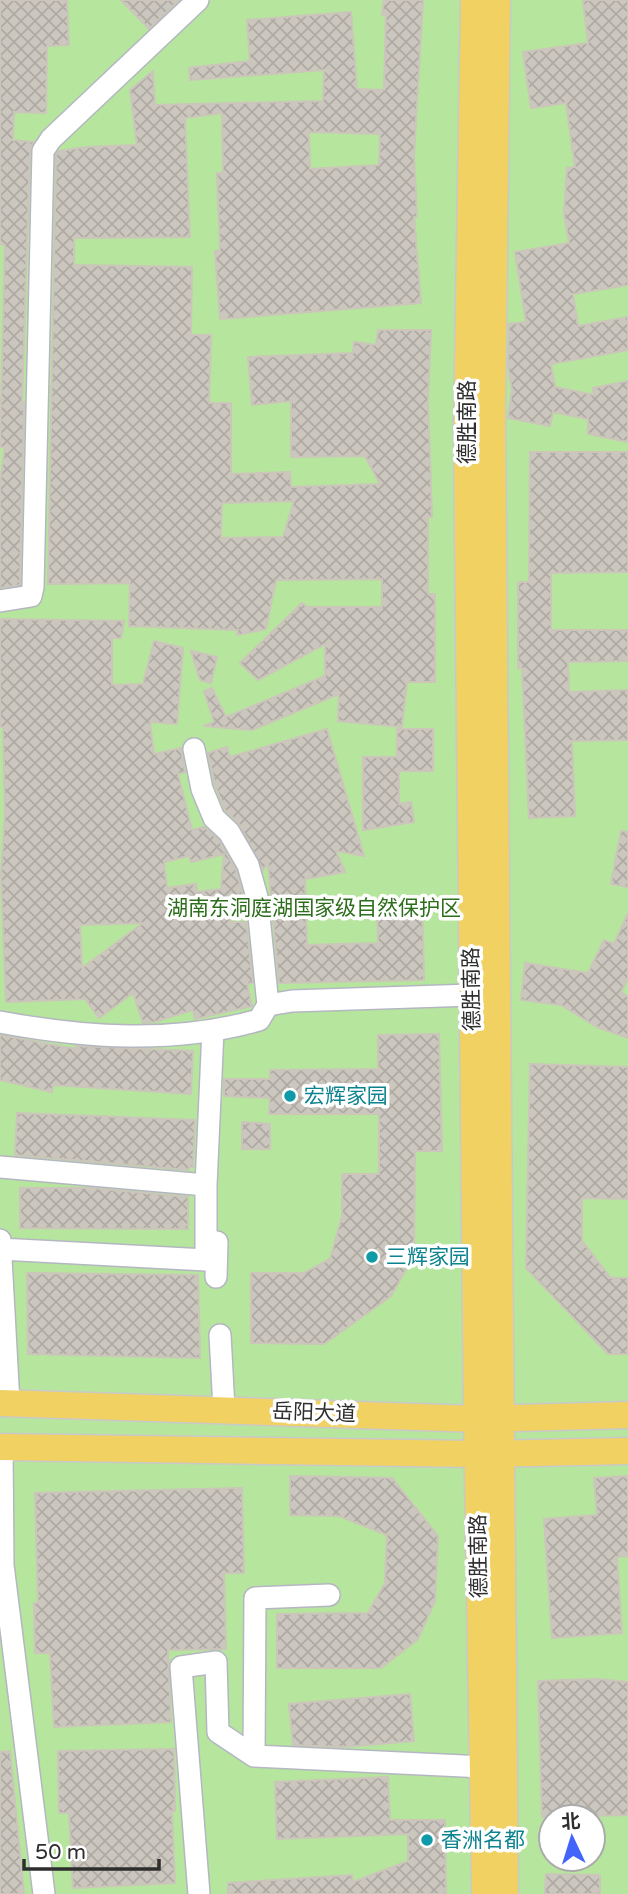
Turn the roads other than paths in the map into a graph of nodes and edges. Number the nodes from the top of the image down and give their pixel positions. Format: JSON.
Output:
{"nodes":[{"id":1,"x":198,"y":0,"type":"edge"},
{"id":2,"x":474,"y":0,"type":"edge"},
{"id":3,"x":497,"y":0,"type":"edge"},
{"id":4,"x":0,"y":601,"type":"edge"},
{"id":5,"x":194,"y":750,"type":"dead end"},
{"id":6,"x":472,"y":995,"type":"junction"},
{"id":7,"x":268,"y":1005,"type":"junction"},
{"id":8,"x":0,"y":1022,"type":"edge"},
{"id":9,"x":213,"y":1030,"type":"junction"},
{"id":10,"x":0,"y":1167,"type":"edge"},
{"id":11,"x":206,"y":1185,"type":"junction"},
{"id":12,"x":0,"y":1240,"type":"edge"},
{"id":13,"x":1,"y":1249,"type":"edge"},
{"id":14,"x":216,"y":1277,"type":"dead end"},
{"id":15,"x":220,"y":1335,"type":"dead end"},
{"id":16,"x":4,"y":1403,"type":"edge"},
{"id":17,"x":224,"y":1409,"type":"junction"},
{"id":18,"x":628,"y":1415,"type":"edge"},
{"id":19,"x":489,"y":1419,"type":"junction"},
{"id":20,"x":1,"y":1447,"type":"edge"},
{"id":21,"x":628,"y":1451,"type":"edge"},
{"id":22,"x":489,"y":1454,"type":"junction"},
{"id":23,"x":328,"y":1594,"type":"dead end"},
{"id":24,"x":254,"y":1756,"type":"junction"},
{"id":25,"x":484,"y":1767,"type":"junction"},
{"id":26,"x":44,"y":1894,"type":"edge"},
{"id":27,"x":199,"y":1894,"type":"edge"},
{"id":28,"x":485,"y":1894,"type":"edge"},
{"id":29,"x":505,"y":1894,"type":"edge"}],
"edges":[{"from":1,"to":4,"type":"street"},
{"from":2,"to":6,"type":"main road","name":"德胜南路"},
{"from":3,"to":19,"type":"main road","name":"德胜南路"},
{"from":5,"to":7,"type":"street"},
{"from":6,"to":7,"type":"street"},
{"from":6,"to":19,"type":"main road","name":"德胜南路"},
{"from":7,"to":9,"type":"street"},
{"from":8,"to":9,"type":"street"},
{"from":9,"to":11,"type":"street"},
{"from":9,"to":14,"type":"street"},
{"from":10,"to":11,"type":"street"},
{"from":11,"to":13,"type":"street"},
{"from":12,"to":13,"type":"street"},
{"from":13,"to":16,"type":"street"},
{"from":15,"to":17,"type":"street"},
{"from":16,"to":17,"type":"main road","name":"岳阳大道"},
{"from":17,"to":19,"type":"main road","name":"岳阳大道"},
{"from":18,"to":19,"type":"main road","name":"岳阳大道"},
{"from":19,"to":22,"type":"main road","name":"德胜南路"},
{"from":20,"to":22,"type":"main road","name":"岳阳大道"},
{"from":20,"to":26,"type":"street"},
{"from":21,"to":22,"type":"main road","name":"岳阳大道"},
{"from":22,"to":25,"type":"main road","name":"德胜南路"},
{"from":22,"to":29,"type":"main road","name":"德胜南路"},
{"from":23,"to":24,"type":"street"},
{"from":24,"to":25,"type":"street"},
{"from":24,"to":27,"type":"street"},
{"from":25,"to":28,"type":"main road","name":"德胜南路"}]}
